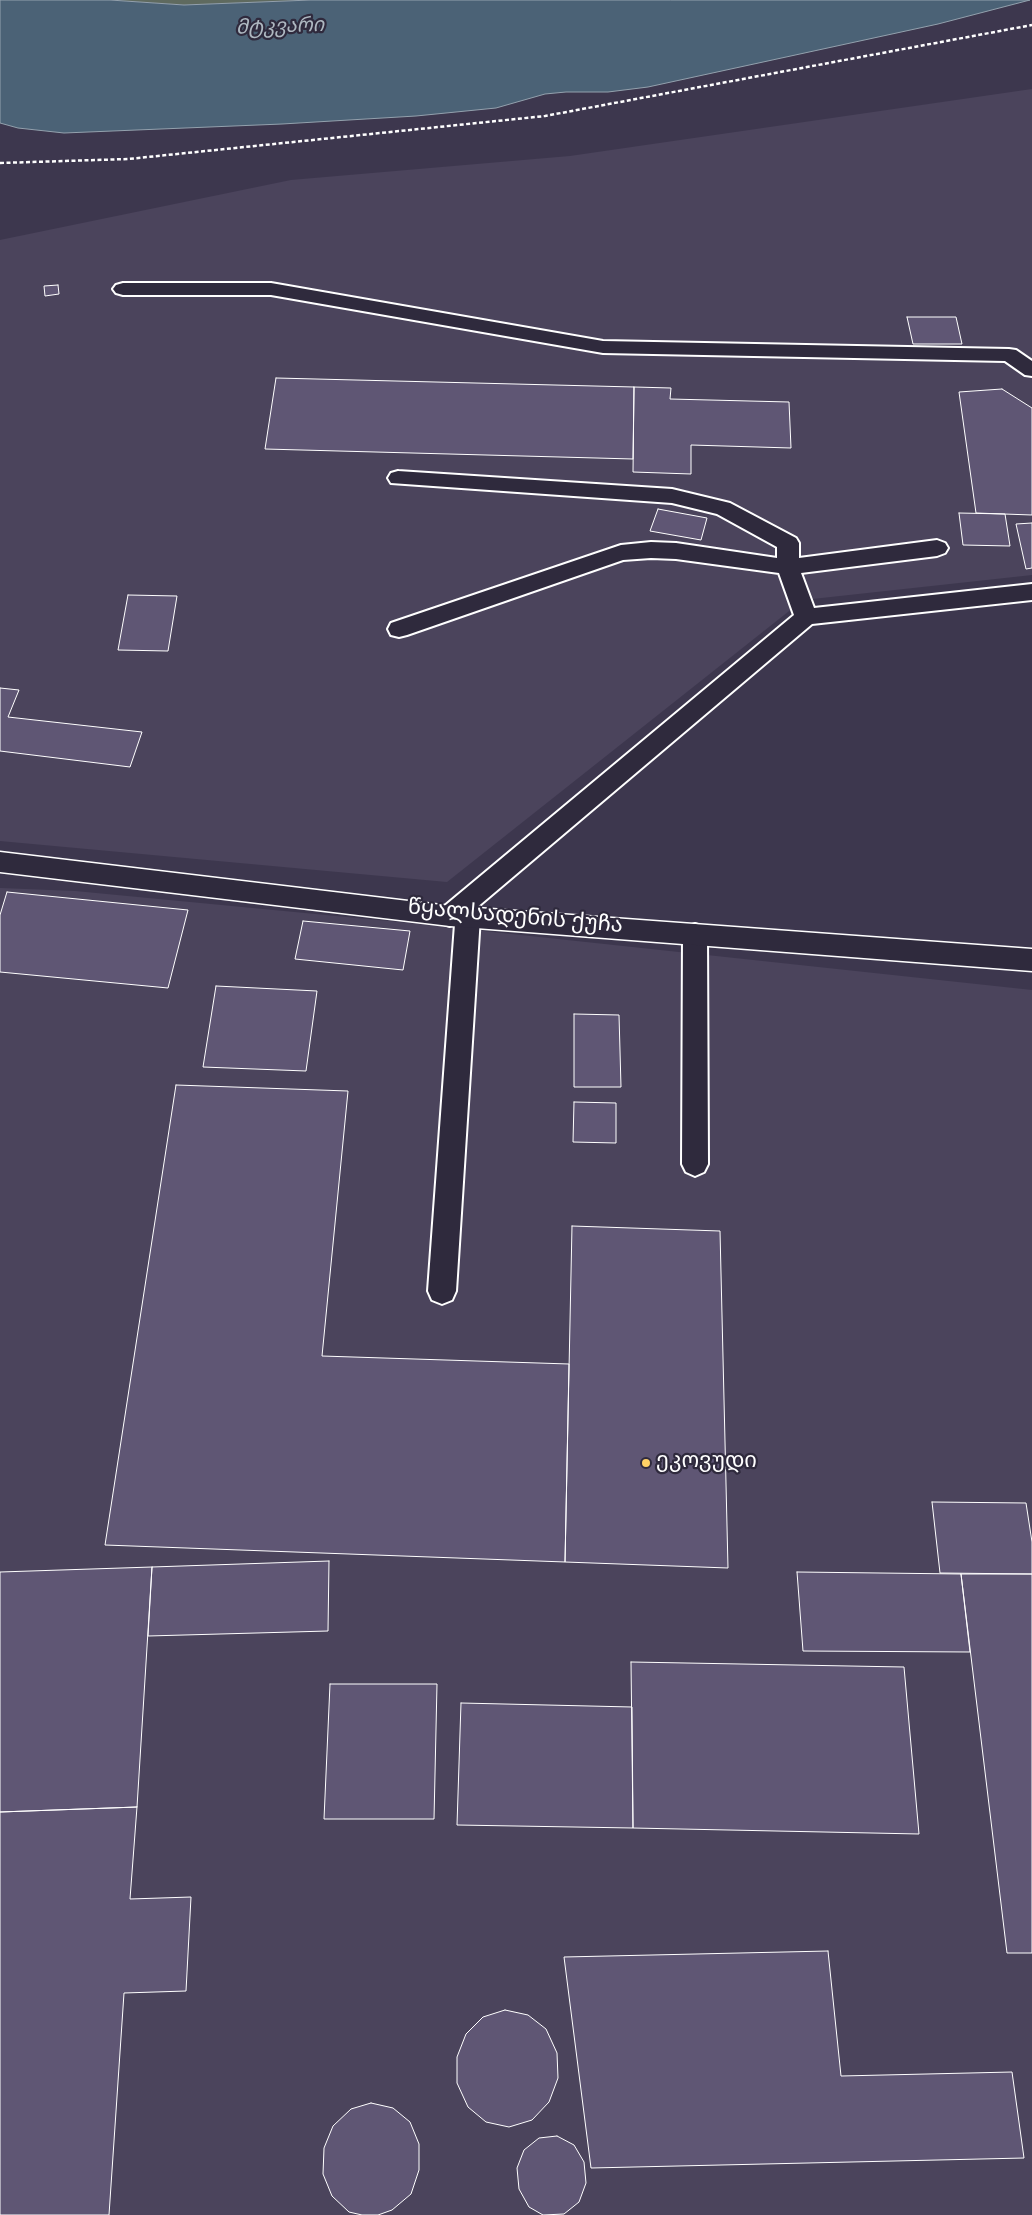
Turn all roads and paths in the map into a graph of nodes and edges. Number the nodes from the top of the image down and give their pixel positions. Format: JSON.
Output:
{"nodes":[{"id":1,"x":1032,"y":25,"type":"edge"},
{"id":2,"x":0,"y":163,"type":"edge"},
{"id":3,"x":123,"y":289,"type":"dead end"},
{"id":4,"x":1032,"y":370,"type":"edge"},
{"id":5,"x":398,"y":478,"type":"dead end"},
{"id":6,"x":937,"y":548,"type":"dead end"},
{"id":7,"x":788,"y":567,"type":"junction"},
{"id":8,"x":1032,"y":592,"type":"edge"},
{"id":9,"x":806,"y":617,"type":"junction"},
{"id":10,"x":398,"y":629,"type":"dead end"},
{"id":11,"x":0,"y":862,"type":"edge"},
{"id":12,"x":459,"y":916,"type":"junction"},
{"id":13,"x":695,"y":934,"type":"junction"},
{"id":14,"x":1032,"y":960,"type":"edge"},
{"id":15,"x":695,"y":1164,"type":"dead end"},
{"id":16,"x":442,"y":1291,"type":"dead end"}],
"edges":[{"from":1,"to":2,"type":"path"},
{"from":3,"to":4,"type":"lane"},
{"from":5,"to":7,"type":"lane"},
{"from":6,"to":7,"type":"lane"},
{"from":7,"to":9,"type":"lane"},
{"from":7,"to":10,"type":"lane"},
{"from":8,"to":9,"type":"lane"},
{"from":9,"to":12,"type":"lane"},
{"from":11,"to":12,"type":"street","name":"წყალსადენის ქუჩა"},
{"from":12,"to":13,"type":"street","name":"წყალსადენის ქუჩა"},
{"from":12,"to":16,"type":"lane"},
{"from":13,"to":14,"type":"street","name":"წყალსადენის ქუჩა"},
{"from":13,"to":15,"type":"lane"}]}
